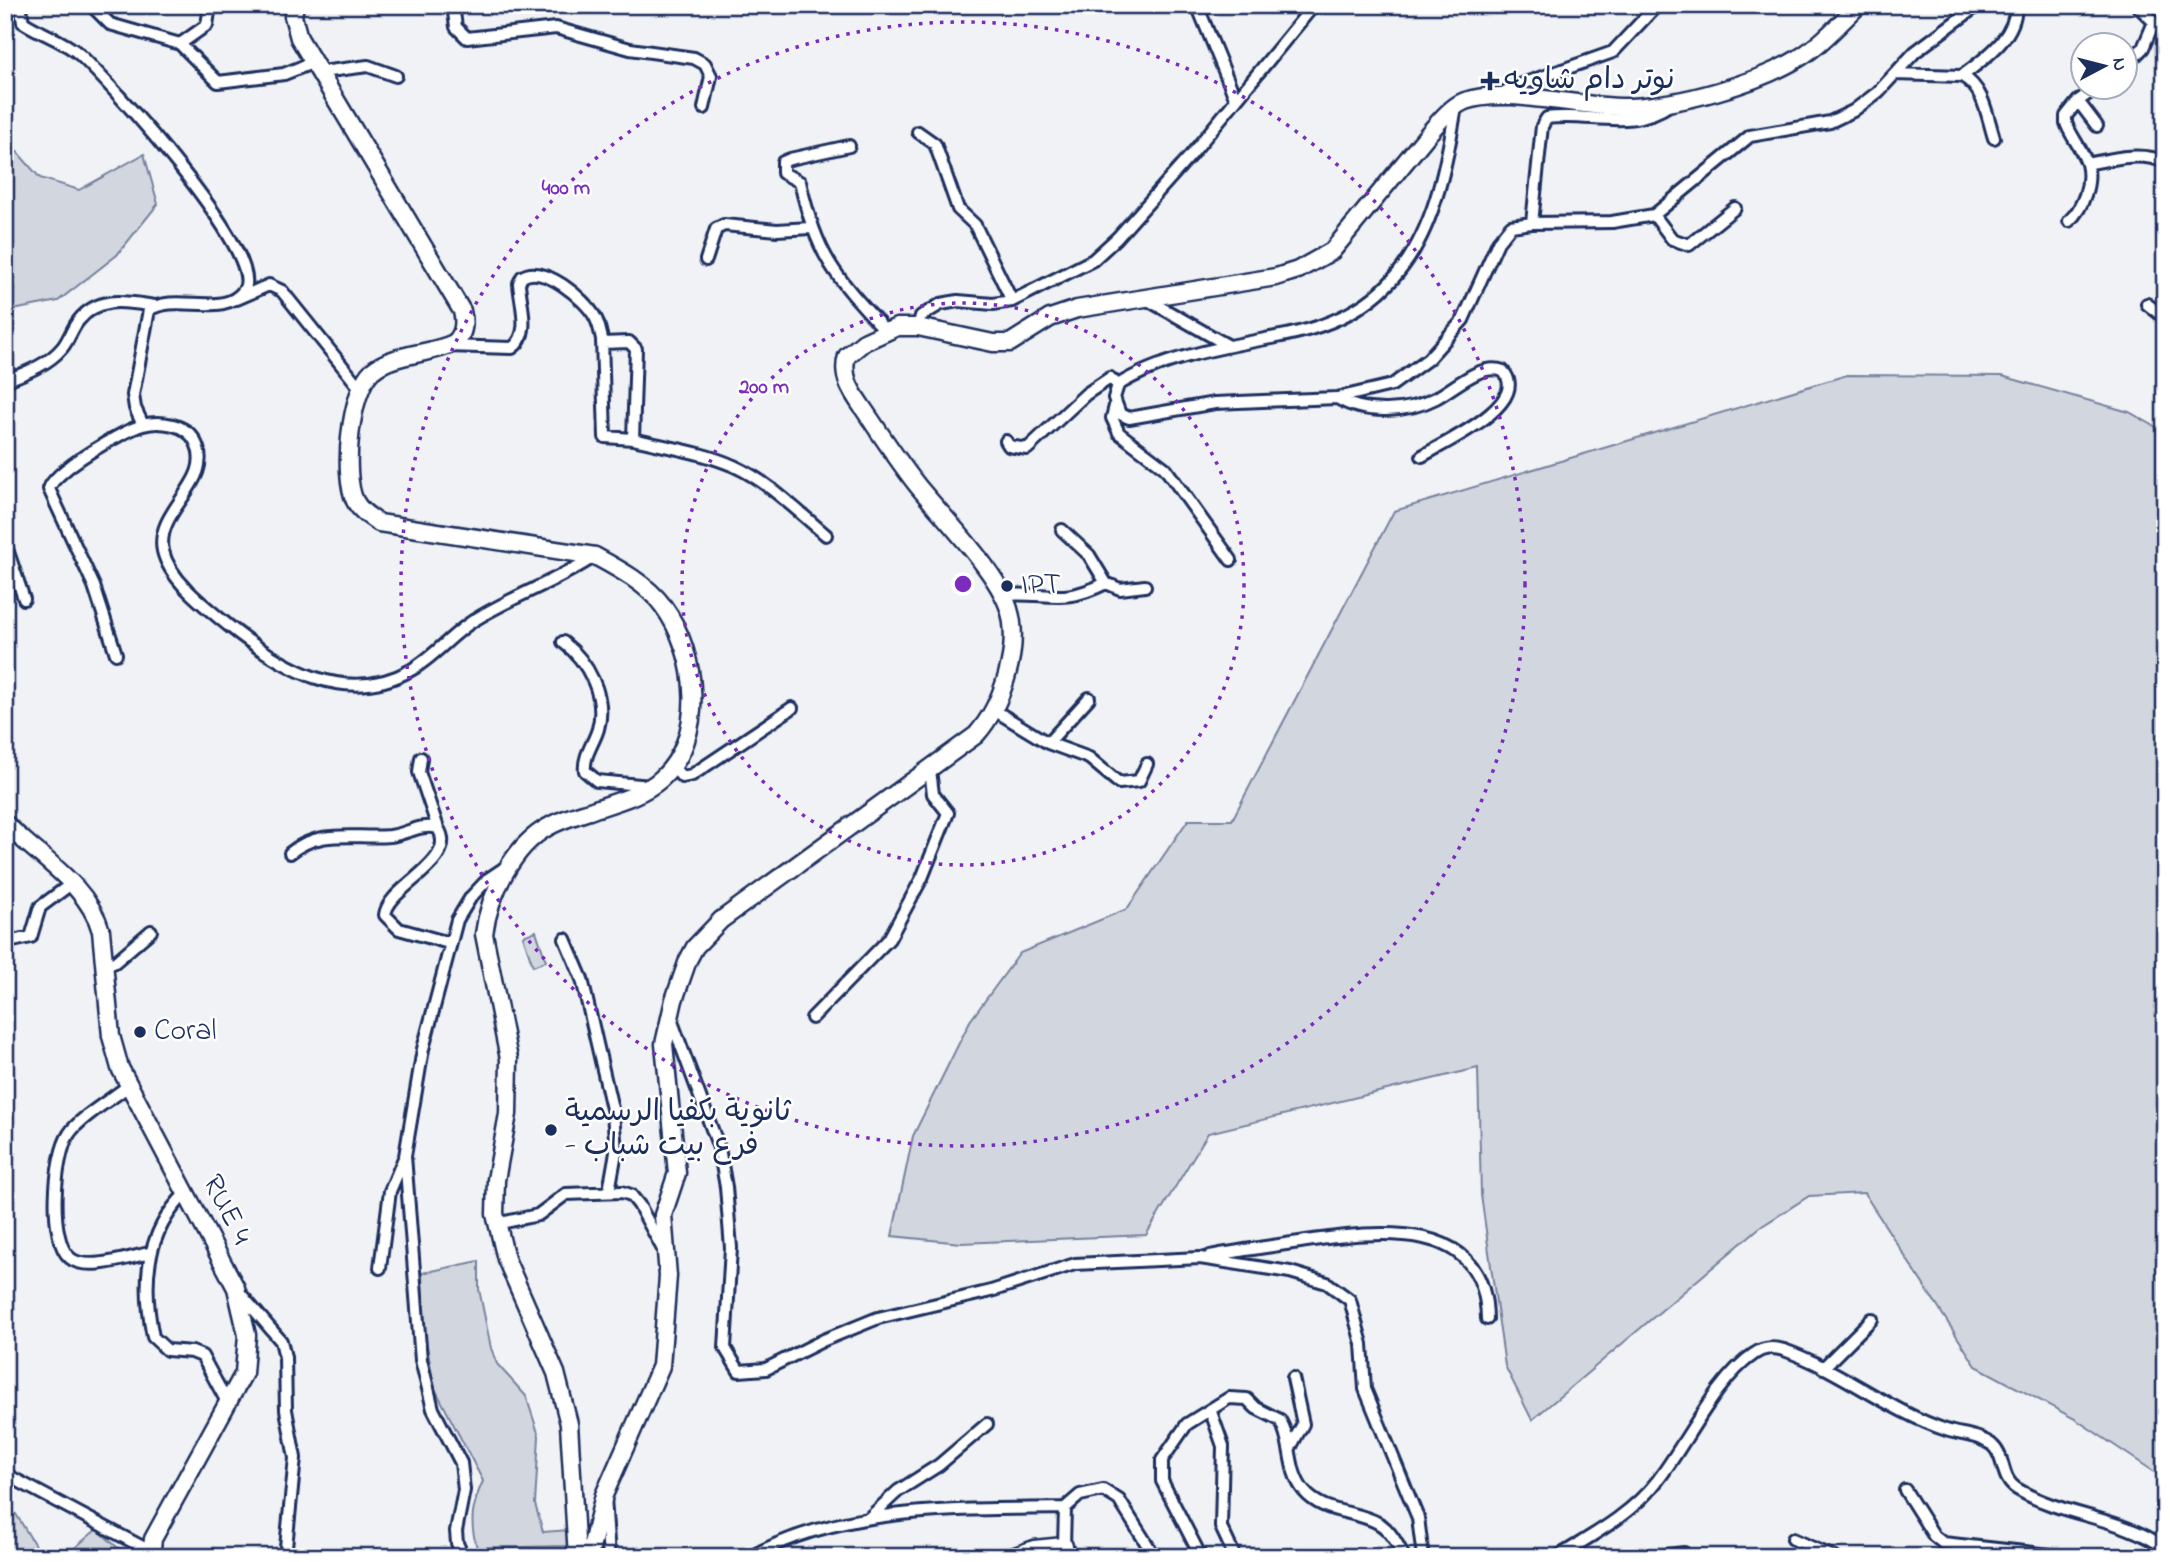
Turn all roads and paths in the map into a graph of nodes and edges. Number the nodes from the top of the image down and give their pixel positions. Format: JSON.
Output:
{"nodes":[{"id":1,"x":20,"y":5,"type":"edge"},
{"id":2,"x":91,"y":5,"type":"edge"},
{"id":3,"x":204,"y":5,"type":"edge"},
{"id":4,"x":295,"y":5,"type":"edge"},
{"id":5,"x":453,"y":5,"type":"edge"},
{"id":6,"x":1197,"y":5,"type":"edge"},
{"id":7,"x":1314,"y":5,"type":"edge"},
{"id":8,"x":1657,"y":5,"type":"edge"},
{"id":9,"x":1859,"y":5,"type":"edge"},
{"id":10,"x":1978,"y":5,"type":"edge"},
{"id":11,"x":2016,"y":5,"type":"edge"},
{"id":12,"x":2137,"y":5,"type":"edge"},
{"id":13,"x":2154,"y":22,"type":"junction"},
{"id":14,"x":2165,"y":33,"type":"edge"},
{"id":15,"x":180,"y":44,"type":"junction"},
{"id":16,"x":2138,"y":53,"type":"edge"},
{"id":17,"x":317,"y":67,"type":"junction"},
{"id":18,"x":1895,"y":74,"type":"junction"},
{"id":19,"x":396,"y":76,"type":"dead end"},
{"id":20,"x":1962,"y":76,"type":"junction"},
{"id":21,"x":1496,"y":97,"type":"junction"},
{"id":22,"x":1236,"y":100,"type":"junction"},
{"id":23,"x":1677,"y":100,"type":"junction"},
{"id":24,"x":2077,"y":102,"type":"edge"},
{"id":25,"x":2079,"y":102,"type":"edge"},
{"id":26,"x":1456,"y":106,"type":"junction"},
{"id":27,"x":705,"y":108,"type":"dead end"},
{"id":28,"x":2098,"y":126,"type":"dead end"},
{"id":29,"x":918,"y":132,"type":"dead end"},
{"id":30,"x":1994,"y":138,"type":"dead end"},
{"id":31,"x":849,"y":146,"type":"dead end"},
{"id":32,"x":2165,"y":162,"type":"edge"},
{"id":33,"x":2087,"y":164,"type":"junction"},
{"id":34,"x":1735,"y":208,"type":"dead end"},
{"id":35,"x":1654,"y":215,"type":"junction"},
{"id":36,"x":2069,"y":221,"type":"dead end"},
{"id":37,"x":1532,"y":223,"type":"junction"},
{"id":38,"x":810,"y":228,"type":"junction"},
{"id":39,"x":706,"y":260,"type":"dead end"},
{"id":40,"x":1146,"y":299,"type":"junction"},
{"id":41,"x":235,"y":300,"type":"junction"},
{"id":42,"x":1012,"y":301,"type":"junction"},
{"id":43,"x":2147,"y":304,"type":"dead end"},
{"id":44,"x":155,"y":306,"type":"junction"},
{"id":45,"x":2165,"y":318,"type":"edge"},
{"id":46,"x":918,"y":327,"type":"junction"},
{"id":47,"x":885,"y":330,"type":"junction"},
{"id":48,"x":602,"y":343,"type":"junction"},
{"id":49,"x":447,"y":346,"type":"junction"},
{"id":50,"x":1229,"y":346,"type":"junction"},
{"id":51,"x":5,"y":381,"type":"edge"},
{"id":52,"x":1118,"y":385,"type":"junction"},
{"id":53,"x":360,"y":388,"type":"junction"},
{"id":54,"x":1337,"y":398,"type":"junction"},
{"id":55,"x":1115,"y":406,"type":"junction"},
{"id":56,"x":143,"y":425,"type":"junction"},
{"id":57,"x":633,"y":439,"type":"junction"},
{"id":58,"x":1006,"y":441,"type":"dead end"},
{"id":59,"x":1422,"y":456,"type":"dead end"},
{"id":60,"x":1062,"y":530,"type":"dead end"},
{"id":61,"x":826,"y":535,"type":"dead end"},
{"id":62,"x":5,"y":543,"type":"edge"},
{"id":63,"x":595,"y":556,"type":"junction"},
{"id":64,"x":1231,"y":560,"type":"dead end"},
{"id":65,"x":1105,"y":583,"type":"junction"},
{"id":66,"x":1145,"y":586,"type":"dead end"},
{"id":67,"x":1003,"y":595,"type":"junction"},
{"id":68,"x":24,"y":599,"type":"dead end"},
{"id":69,"x":563,"y":642,"type":"dead end"},
{"id":70,"x":116,"y":654,"type":"dead end"},
{"id":71,"x":1089,"y":698,"type":"dead end"},
{"id":72,"x":792,"y":708,"type":"dead end"},
{"id":73,"x":994,"y":710,"type":"junction"},
{"id":74,"x":1048,"y":743,"type":"junction"},
{"id":75,"x":421,"y":758,"type":"dead end"},
{"id":76,"x":1147,"y":764,"type":"dead end"},
{"id":77,"x":673,"y":767,"type":"junction"},
{"id":78,"x":930,"y":771,"type":"junction"},
{"id":79,"x":651,"y":786,"type":"junction"},
{"id":80,"x":5,"y":823,"type":"edge"},
{"id":81,"x":438,"y":828,"type":"junction"},
{"id":82,"x":290,"y":853,"type":"dead end"},
{"id":83,"x":509,"y":865,"type":"junction"},
{"id":84,"x":71,"y":884,"type":"junction"},
{"id":85,"x":151,"y":931,"type":"dead end"},
{"id":86,"x":565,"y":939,"type":"dead end"},
{"id":87,"x":8,"y":942,"type":"dead end"},
{"id":88,"x":449,"y":943,"type":"junction"},
{"id":89,"x":104,"y":966,"type":"junction"},
{"id":90,"x":670,"y":1016,"type":"junction"},
{"id":91,"x":812,"y":1018,"type":"dead end"},
{"id":92,"x":128,"y":1086,"type":"junction"},
{"id":93,"x":405,"y":1156,"type":"junction"},
{"id":94,"x":608,"y":1191,"type":"junction"},
{"id":95,"x":186,"y":1193,"type":"junction"},
{"id":96,"x":496,"y":1224,"type":"junction"},
{"id":97,"x":149,"y":1252,"type":"junction"},
{"id":98,"x":666,"y":1254,"type":"junction"},
{"id":99,"x":1200,"y":1258,"type":"junction"},
{"id":100,"x":380,"y":1268,"type":"dead end"},
{"id":101,"x":236,"y":1289,"type":"junction"},
{"id":102,"x":1872,"y":1318,"type":"dead end"},
{"id":103,"x":1487,"y":1319,"type":"dead end"},
{"id":104,"x":1823,"y":1368,"type":"junction"},
{"id":105,"x":1293,"y":1378,"type":"dead end"},
{"id":106,"x":227,"y":1402,"type":"junction"},
{"id":107,"x":1211,"y":1412,"type":"junction"},
{"id":108,"x":987,"y":1424,"type":"dead end"},
{"id":109,"x":1290,"y":1448,"type":"junction"},
{"id":110,"x":5,"y":1474,"type":"edge"},
{"id":111,"x":1905,"y":1490,"type":"dead end"},
{"id":112,"x":604,"y":1494,"type":"junction"},
{"id":113,"x":1065,"y":1508,"type":"junction"},
{"id":114,"x":869,"y":1518,"type":"junction"},
{"id":115,"x":1793,"y":1539,"type":"dead end"},
{"id":116,"x":2165,"y":1548,"type":"edge"},
{"id":117,"x":1065,"y":1551,"type":"edge"},
{"id":118,"x":1684,"y":1553,"type":"dead end"},
{"id":119,"x":150,"y":1554,"type":"edge"},
{"id":120,"x":462,"y":1555,"type":"edge"},
{"id":121,"x":285,"y":1557,"type":"edge"},
{"id":122,"x":577,"y":1557,"type":"edge"},
{"id":123,"x":589,"y":1557,"type":"edge"},
{"id":124,"x":609,"y":1557,"type":"edge"},
{"id":125,"x":750,"y":1557,"type":"edge"},
{"id":126,"x":1012,"y":1557,"type":"edge"},
{"id":127,"x":1155,"y":1557,"type":"edge"},
{"id":128,"x":1201,"y":1557,"type":"edge"},
{"id":129,"x":1235,"y":1557,"type":"edge"},
{"id":130,"x":1404,"y":1557,"type":"edge"},
{"id":131,"x":1423,"y":1557,"type":"edge"},
{"id":132,"x":1557,"y":1557,"type":"edge"},
{"id":133,"x":1648,"y":1557,"type":"edge"},
{"id":134,"x":1834,"y":1557,"type":"edge"},
{"id":135,"x":2070,"y":1557,"type":"edge"}],
"edges":[{"from":1,"to":41,"type":"street"},
{"from":2,"to":15,"type":"street"},
{"from":3,"to":15,"type":"street"},
{"from":4,"to":17,"type":"street"},
{"from":5,"to":27,"type":"street"},
{"from":6,"to":22,"type":"street"},
{"from":7,"to":22,"type":"street"},
{"from":8,"to":21,"type":"street"},
{"from":9,"to":23,"type":"street"},
{"from":10,"to":18,"type":"street"},
{"from":11,"to":20,"type":"street"},
{"from":12,"to":13,"type":"street"},
{"from":13,"to":14,"type":"street"},
{"from":13,"to":16,"type":"street"},
{"from":15,"to":17,"type":"street"},
{"from":17,"to":19,"type":"street"},
{"from":17,"to":49,"type":"street"},
{"from":18,"to":20,"type":"street"},
{"from":18,"to":35,"type":"street"},
{"from":20,"to":30,"type":"street"},
{"from":21,"to":23,"type":"street"},
{"from":21,"to":26,"type":"street"},
{"from":22,"to":42,"type":"street"},
{"from":23,"to":37,"type":"street"},
{"from":24,"to":33,"type":"street"},
{"from":25,"to":28,"type":"street"},
{"from":26,"to":40,"type":"street"},
{"from":26,"to":50,"type":"street"},
{"from":29,"to":42,"type":"street"},
{"from":31,"to":38,"type":"street"},
{"from":32,"to":33,"type":"street"},
{"from":33,"to":36,"type":"street"},
{"from":34,"to":35,"type":"street"},
{"from":35,"to":37,"type":"street"},
{"from":37,"to":54,"type":"street"},
{"from":38,"to":39,"type":"street"},
{"from":38,"to":47,"type":"street"},
{"from":40,"to":46,"type":"street"},
{"from":40,"to":50,"type":"street"},
{"from":41,"to":44,"type":"street"},
{"from":41,"to":53,"type":"street"},
{"from":42,"to":46,"type":"street"},
{"from":43,"to":45,"type":"street"},
{"from":44,"to":51,"type":"street"},
{"from":44,"to":56,"type":"street"},
{"from":46,"to":47,"type":"street"},
{"from":47,"to":67,"type":"street"},
{"from":48,"to":49,"type":"street"},
{"from":48,"to":57,"type":"street"},
{"from":48,"to":57,"type":"street"},
{"from":49,"to":53,"type":"street"},
{"from":50,"to":52,"type":"street"},
{"from":52,"to":55,"type":"street"},
{"from":52,"to":58,"type":"street"},
{"from":53,"to":63,"type":"street"},
{"from":54,"to":55,"type":"street"},
{"from":54,"to":59,"type":"street"},
{"from":55,"to":64,"type":"street"},
{"from":56,"to":63,"type":"street"},
{"from":56,"to":70,"type":"street"},
{"from":57,"to":61,"type":"street"},
{"from":60,"to":65,"type":"street"},
{"from":62,"to":68,"type":"street"},
{"from":63,"to":77,"type":"street"},
{"from":65,"to":66,"type":"street"},
{"from":65,"to":67,"type":"street"},
{"from":67,"to":73,"type":"street"},
{"from":69,"to":79,"type":"street"},
{"from":71,"to":74,"type":"street"},
{"from":72,"to":77,"type":"street"},
{"from":73,"to":74,"type":"street"},
{"from":73,"to":78,"type":"street"},
{"from":74,"to":76,"type":"street"},
{"from":75,"to":81,"type":"street"},
{"from":77,"to":79,"type":"street"},
{"from":78,"to":90,"type":"street"},
{"from":78,"to":91,"type":"street"},
{"from":79,"to":83,"type":"street"},
{"from":80,"to":84,"type":"street","name":"RUE 4"},
{"from":81,"to":82,"type":"street"},
{"from":81,"to":88,"type":"street"},
{"from":83,"to":88,"type":"street"},
{"from":83,"to":96,"type":"street"},
{"from":84,"to":87,"type":"street"},
{"from":84,"to":89,"type":"street","name":"RUE 4"},
{"from":85,"to":89,"type":"street"},
{"from":86,"to":94,"type":"street"},
{"from":88,"to":93,"type":"street"},
{"from":89,"to":92,"type":"street","name":"RUE 4"},
{"from":90,"to":98,"type":"street"},
{"from":90,"to":99,"type":"street"},
{"from":92,"to":95,"type":"street","name":"RUE 4"},
{"from":92,"to":97,"type":"street"},
{"from":93,"to":100,"type":"street"},
{"from":93,"to":120,"type":"street"},
{"from":94,"to":96,"type":"street"},
{"from":94,"to":98,"type":"street"},
{"from":95,"to":97,"type":"street"},
{"from":95,"to":101,"type":"street","name":"RUE 4"},
{"from":96,"to":122,"type":"street"},
{"from":97,"to":106,"type":"street"},
{"from":98,"to":112,"type":"street"},
{"from":99,"to":103,"type":"street"},
{"from":99,"to":131,"type":"street"},
{"from":101,"to":106,"type":"street","name":"RUE 4"},
{"from":101,"to":121,"type":"street"},
{"from":102,"to":104,"type":"street"},
{"from":104,"to":116,"type":"street"},
{"from":104,"to":132,"type":"street"},
{"from":105,"to":109,"type":"street"},
{"from":106,"to":119,"type":"street","name":"RUE 4"},
{"from":107,"to":109,"type":"street"},
{"from":107,"to":128,"type":"street"},
{"from":107,"to":129,"type":"street"},
{"from":108,"to":114,"type":"street"},
{"from":109,"to":130,"type":"street"},
{"from":110,"to":119,"type":"street"},
{"from":111,"to":135,"type":"street"},
{"from":112,"to":123,"type":"street"},
{"from":112,"to":124,"type":"street"},
{"from":113,"to":114,"type":"street"},
{"from":113,"to":117,"type":"street"},
{"from":113,"to":127,"type":"street"},
{"from":114,"to":125,"type":"street"},
{"from":115,"to":134,"type":"street"},
{"from":117,"to":126,"type":"street"},
{"from":118,"to":133,"type":"street"}]}
